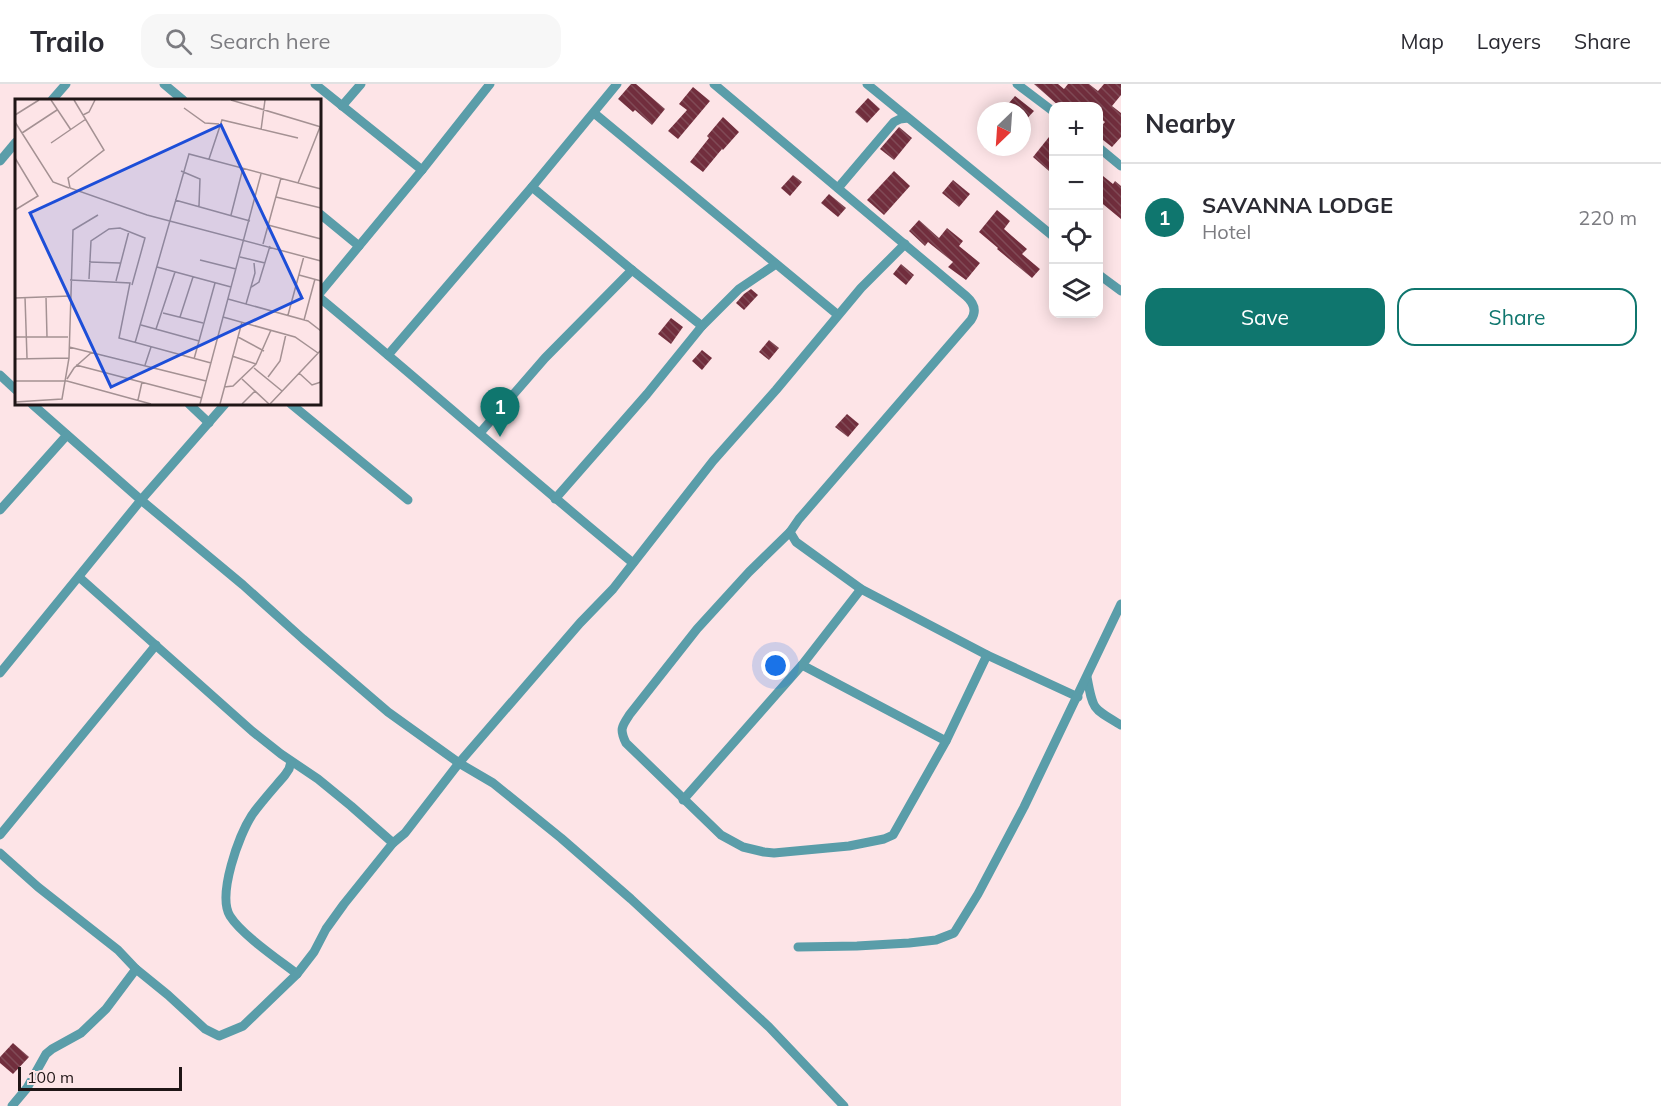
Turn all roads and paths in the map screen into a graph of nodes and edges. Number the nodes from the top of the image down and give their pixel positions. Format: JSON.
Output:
{"nodes":[{"id":1,"x":66,"y":84,"type":"edge"},
{"id":2,"x":164,"y":84,"type":"edge"},
{"id":3,"x":315,"y":84,"type":"edge"},
{"id":4,"x":361,"y":84,"type":"edge"},
{"id":5,"x":490,"y":84,"type":"edge"},
{"id":6,"x":617,"y":84,"type":"edge"},
{"id":7,"x":714,"y":84,"type":"edge"},
{"id":8,"x":867,"y":84,"type":"edge"},
{"id":9,"x":1017,"y":84,"type":"edge"},
{"id":10,"x":53,"y":99,"type":"edge"},
{"id":11,"x":182,"y":99,"type":"edge"},
{"id":12,"x":342,"y":105,"type":"junction"},
{"id":13,"x":1049,"y":109,"type":"edge"},
{"id":14,"x":594,"y":113,"type":"junction"},
{"id":15,"x":908,"y":118,"type":"junction"},
{"id":16,"x":15,"y":143,"type":"edge"},
{"id":17,"x":1103,"y":151,"type":"edge"},
{"id":18,"x":0,"y":161,"type":"edge"},
{"id":19,"x":1121,"y":166,"type":"edge"},
{"id":20,"x":422,"y":170,"type":"junction"},
{"id":21,"x":532,"y":187,"type":"junction"},
{"id":22,"x":838,"y":188,"type":"junction"},
{"id":23,"x":321,"y":215,"type":"edge"},
{"id":24,"x":1049,"y":234,"type":"edge"},
{"id":25,"x":905,"y":244,"type":"junction"},
{"id":26,"x":359,"y":246,"type":"junction"},
{"id":27,"x":776,"y":264,"type":"junction"},
{"id":28,"x":632,"y":270,"type":"junction"},
{"id":29,"x":1103,"y":278,"type":"edge"},
{"id":30,"x":1121,"y":291,"type":"edge"},
{"id":31,"x":321,"y":292,"type":"edge"},
{"id":32,"x":321,"y":299,"type":"edge"},
{"id":33,"x":838,"y":315,"type":"junction"},
{"id":34,"x":702,"y":326,"type":"junction"},
{"id":35,"x":388,"y":355,"type":"junction"},
{"id":36,"x":0,"y":375,"type":"edge"},
{"id":37,"x":15,"y":389,"type":"edge"},
{"id":38,"x":38,"y":405,"type":"edge"},
{"id":39,"x":190,"y":405,"type":"edge"},
{"id":40,"x":224,"y":405,"type":"edge"},
{"id":41,"x":292,"y":405,"type":"edge"},
{"id":42,"x":208,"y":423,"type":"junction"},
{"id":43,"x":480,"y":434,"type":"junction"},
{"id":44,"x":67,"y":435,"type":"junction"},
{"id":45,"x":555,"y":499,"type":"junction"},
{"id":46,"x":141,"y":500,"type":"junction"},
{"id":47,"x":408,"y":500,"type":"dead end"},
{"id":48,"x":0,"y":510,"type":"edge"},
{"id":49,"x":790,"y":532,"type":"junction"},
{"id":50,"x":633,"y":562,"type":"junction"},
{"id":51,"x":79,"y":577,"type":"junction"},
{"id":52,"x":861,"y":589,"type":"junction"},
{"id":53,"x":1121,"y":604,"type":"edge"},
{"id":54,"x":1118,"y":616,"type":"edge"},
{"id":55,"x":156,"y":645,"type":"junction"},
{"id":56,"x":987,"y":655,"type":"junction"},
{"id":57,"x":802,"y":665,"type":"junction"},
{"id":58,"x":0,"y":673,"type":"edge"},
{"id":59,"x":1087,"y":676,"type":"junction"},
{"id":60,"x":1078,"y":697,"type":"junction"},
{"id":61,"x":1121,"y":725,"type":"edge"},
{"id":62,"x":945,"y":741,"type":"junction"},
{"id":63,"x":291,"y":762,"type":"junction"},
{"id":64,"x":459,"y":763,"type":"junction"},
{"id":65,"x":683,"y":800,"type":"junction"},
{"id":66,"x":0,"y":835,"type":"edge"},
{"id":67,"x":393,"y":843,"type":"junction"},
{"id":68,"x":0,"y":853,"type":"edge"},
{"id":69,"x":798,"y":947,"type":"dead end"},
{"id":70,"x":136,"y":969,"type":"junction"},
{"id":71,"x":297,"y":974,"type":"junction"},
{"id":72,"x":12,"y":1106,"type":"edge"},
{"id":73,"x":844,"y":1106,"type":"edge"}],
"edges":[{"from":1,"to":10,"type":"street"},
{"from":2,"to":11,"type":"street"},
{"from":3,"to":12,"type":"street"},
{"from":4,"to":12,"type":"street"},
{"from":5,"to":20,"type":"street"},
{"from":6,"to":14,"type":"street"},
{"from":7,"to":22,"type":"street"},
{"from":8,"to":15,"type":"street"},
{"from":9,"to":13,"type":"street"},
{"from":12,"to":20,"type":"street"},
{"from":14,"to":21,"type":"street"},
{"from":14,"to":27,"type":"street"},
{"from":15,"to":22,"type":"street"},
{"from":15,"to":24,"type":"street"},
{"from":16,"to":18,"type":"street"},
{"from":17,"to":19,"type":"street"},
{"from":20,"to":26,"type":"street"},
{"from":21,"to":28,"type":"street"},
{"from":21,"to":35,"type":"street"},
{"from":22,"to":25,"type":"street"},
{"from":23,"to":26,"type":"street"},
{"from":25,"to":33,"type":"street"},
{"from":25,"to":49,"type":"street"},
{"from":26,"to":31,"type":"street"},
{"from":27,"to":33,"type":"street"},
{"from":27,"to":34,"type":"street"},
{"from":28,"to":34,"type":"street"},
{"from":28,"to":43,"type":"street"},
{"from":29,"to":30,"type":"street"},
{"from":32,"to":35,"type":"street"},
{"from":33,"to":50,"type":"street"},
{"from":34,"to":45,"type":"street"},
{"from":35,"to":43,"type":"street"},
{"from":36,"to":37,"type":"street"},
{"from":38,"to":44,"type":"street"},
{"from":39,"to":42,"type":"street"},
{"from":40,"to":42,"type":"street"},
{"from":41,"to":47,"type":"street"},
{"from":42,"to":46,"type":"street"},
{"from":43,"to":45,"type":"street"},
{"from":44,"to":46,"type":"street"},
{"from":44,"to":48,"type":"street"},
{"from":45,"to":50,"type":"street"},
{"from":46,"to":51,"type":"street"},
{"from":46,"to":64,"type":"street"},
{"from":49,"to":52,"type":"street"},
{"from":49,"to":65,"type":"street"},
{"from":50,"to":64,"type":"street"},
{"from":51,"to":55,"type":"street"},
{"from":51,"to":58,"type":"street"},
{"from":52,"to":56,"type":"street"},
{"from":52,"to":57,"type":"street"},
{"from":53,"to":54,"type":"street"},
{"from":54,"to":59,"type":"street"},
{"from":55,"to":63,"type":"street"},
{"from":55,"to":66,"type":"street"},
{"from":56,"to":60,"type":"street"},
{"from":56,"to":62,"type":"street"},
{"from":57,"to":62,"type":"street"},
{"from":57,"to":65,"type":"street"},
{"from":59,"to":60,"type":"street"},
{"from":59,"to":61,"type":"street"},
{"from":60,"to":69,"type":"street"},
{"from":62,"to":65,"type":"street"},
{"from":63,"to":67,"type":"street"},
{"from":63,"to":71,"type":"street"},
{"from":64,"to":67,"type":"street"},
{"from":64,"to":73,"type":"street"},
{"from":67,"to":71,"type":"street"},
{"from":68,"to":70,"type":"street"},
{"from":70,"to":71,"type":"street"},
{"from":70,"to":72,"type":"street"}]}
